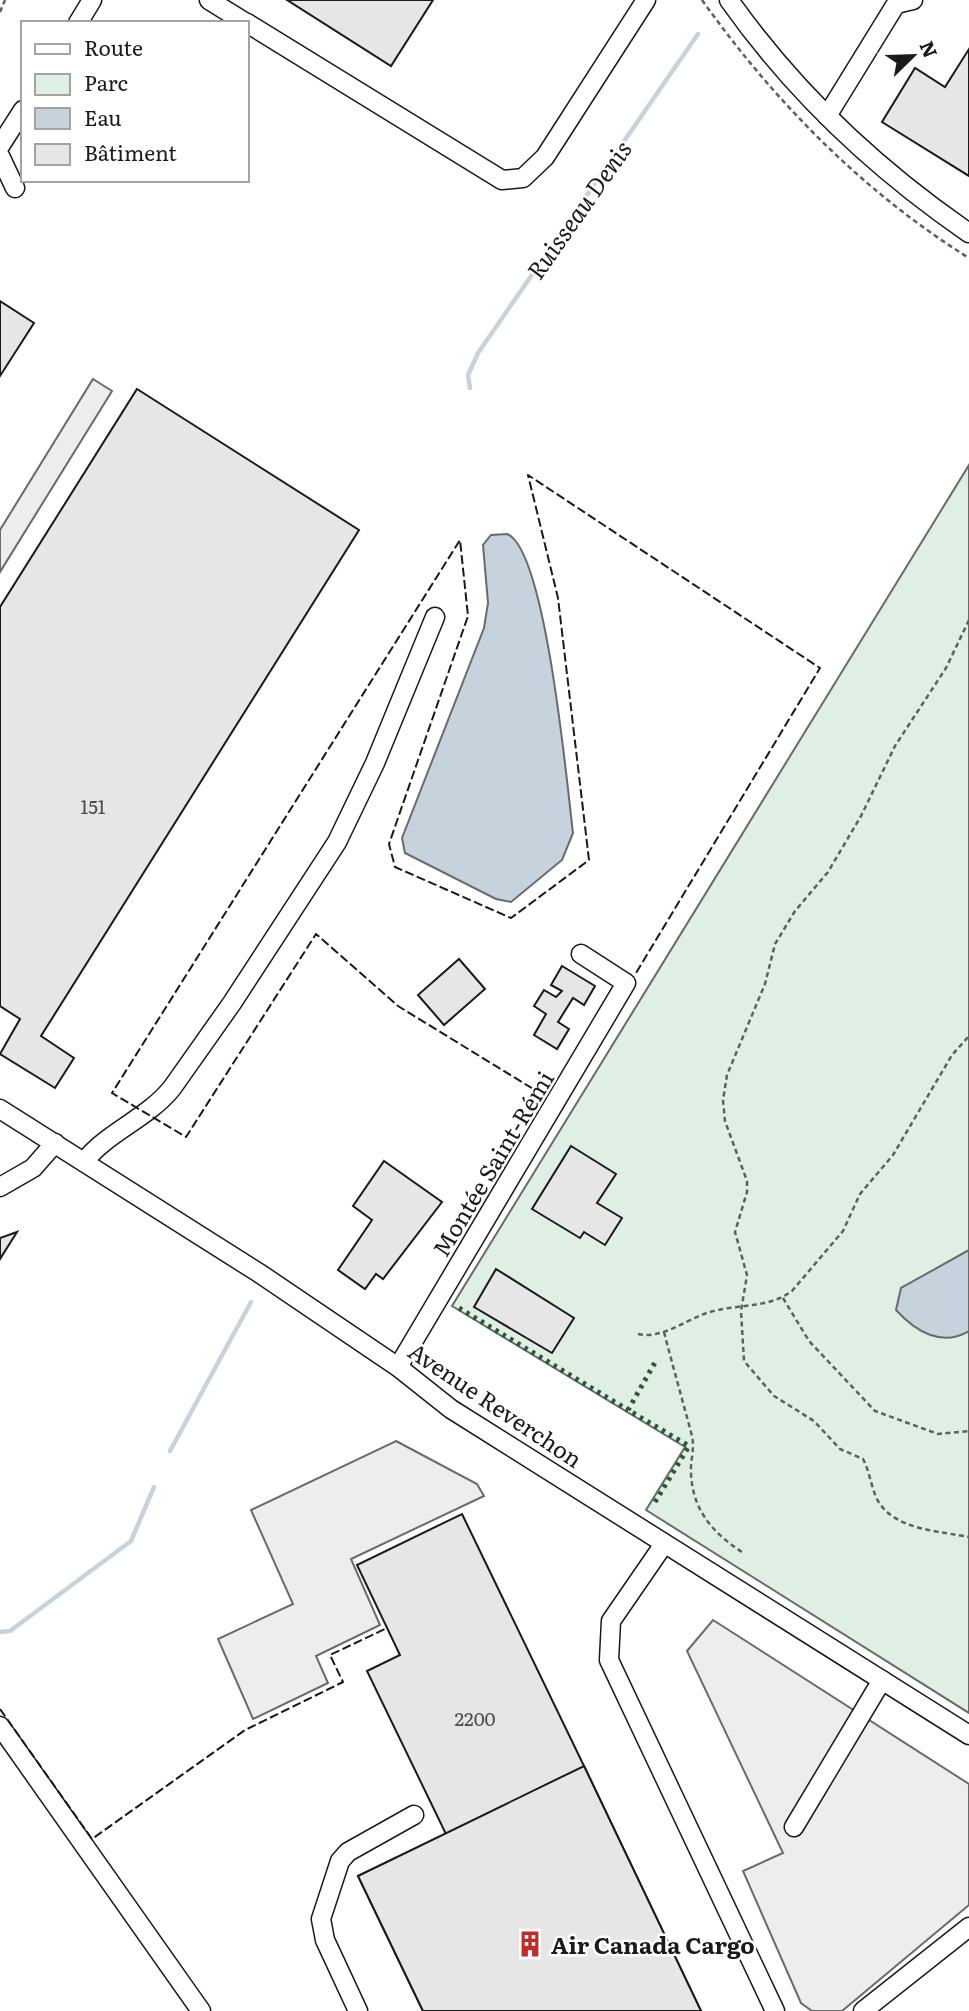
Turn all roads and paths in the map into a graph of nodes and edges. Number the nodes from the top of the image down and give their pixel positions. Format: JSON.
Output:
{"nodes":[{"id":1,"x":5,"y":0,"type":"edge"},
{"id":2,"x":92,"y":0,"type":"edge"},
{"id":3,"x":209,"y":0,"type":"edge"},
{"id":4,"x":646,"y":0,"type":"edge"},
{"id":5,"x":702,"y":0,"type":"edge"},
{"id":6,"x":729,"y":0,"type":"edge"},
{"id":7,"x":913,"y":0,"type":"edge"},
{"id":8,"x":0,"y":12,"type":"edge"},
{"id":9,"x":79,"y":21,"type":"edge"},
{"id":10,"x":243,"y":21,"type":"edge"},
{"id":11,"x":248,"y":24,"type":"edge"},
{"id":12,"x":21,"y":113,"type":"edge"},
{"id":13,"x":827,"y":116,"type":"junction"},
{"id":14,"x":0,"y":146,"type":"edge"},
{"id":15,"x":0,"y":156,"type":"edge"},
{"id":16,"x":15,"y":188,"type":"dead end"},
{"id":17,"x":969,"y":233,"type":"edge"},
{"id":18,"x":969,"y":258,"type":"edge"},
{"id":19,"x":435,"y":617,"type":"dead end"},
{"id":20,"x":969,"y":620,"type":"edge"},
{"id":21,"x":581,"y":954,"type":"dead end"},
{"id":22,"x":969,"y":1036,"type":"edge"},
{"id":23,"x":0,"y":1109,"type":"edge"},
{"id":24,"x":55,"y":1143,"type":"junction"},
{"id":25,"x":84,"y":1162,"type":"junction"},
{"id":26,"x":0,"y":1187,"type":"edge"},
{"id":27,"x":783,"y":1298,"type":"junction"},
{"id":28,"x":742,"y":1307,"type":"junction"},
{"id":29,"x":664,"y":1332,"type":"junction"},
{"id":30,"x":638,"y":1334,"type":"dead end"},
{"id":31,"x":398,"y":1367,"type":"junction"},
{"id":32,"x":969,"y":1432,"type":"edge"},
{"id":33,"x":969,"y":1537,"type":"edge"},
{"id":34,"x":664,"y":1544,"type":"junction"},
{"id":35,"x":742,"y":1552,"type":"dead end"},
{"id":36,"x":882,"y":1681,"type":"junction"},
{"id":37,"x":0,"y":1726,"type":"edge"},
{"id":38,"x":969,"y":1735,"type":"edge"},
{"id":39,"x":414,"y":1815,"type":"dead end"},
{"id":40,"x":794,"y":1827,"type":"dead end"},
{"id":41,"x":969,"y":1927,"type":"edge"},
{"id":42,"x":201,"y":2011,"type":"edge"},
{"id":43,"x":358,"y":2011,"type":"edge"},
{"id":44,"x":775,"y":2011,"type":"edge"},
{"id":45,"x":863,"y":2011,"type":"edge"}],
"edges":[{"from":1,"to":8,"type":"path"},
{"from":2,"to":9,"type":"street"},
{"from":3,"to":10,"type":"street"},
{"from":4,"to":11,"type":"street"},
{"from":5,"to":18,"type":"path"},
{"from":6,"to":13,"type":"street"},
{"from":7,"to":13,"type":"street"},
{"from":12,"to":14,"type":"street"},
{"from":13,"to":17,"type":"street"},
{"from":15,"to":16,"type":"street"},
{"from":19,"to":25,"type":"street"},
{"from":20,"to":28,"type":"path"},
{"from":21,"to":31,"type":"street","name":"Montée Saint-Rémi"},
{"from":22,"to":27,"type":"path"},
{"from":23,"to":24,"type":"street","name":"Avenue Reverchon"},
{"from":24,"to":25,"type":"street","name":"Avenue Reverchon"},
{"from":24,"to":26,"type":"street"},
{"from":25,"to":31,"type":"street","name":"Avenue Reverchon"},
{"from":27,"to":28,"type":"path"},
{"from":27,"to":32,"type":"path"},
{"from":28,"to":29,"type":"path"},
{"from":28,"to":33,"type":"path"},
{"from":29,"to":30,"type":"path"},
{"from":29,"to":35,"type":"path"},
{"from":31,"to":34,"type":"street","name":"Avenue Reverchon"},
{"from":34,"to":36,"type":"street","name":"Avenue Reverchon"},
{"from":34,"to":44,"type":"street"},
{"from":36,"to":38,"type":"street","name":"Avenue Reverchon"},
{"from":36,"to":40,"type":"street"},
{"from":37,"to":42,"type":"street"},
{"from":39,"to":43,"type":"street"},
{"from":41,"to":45,"type":"street"}]}
